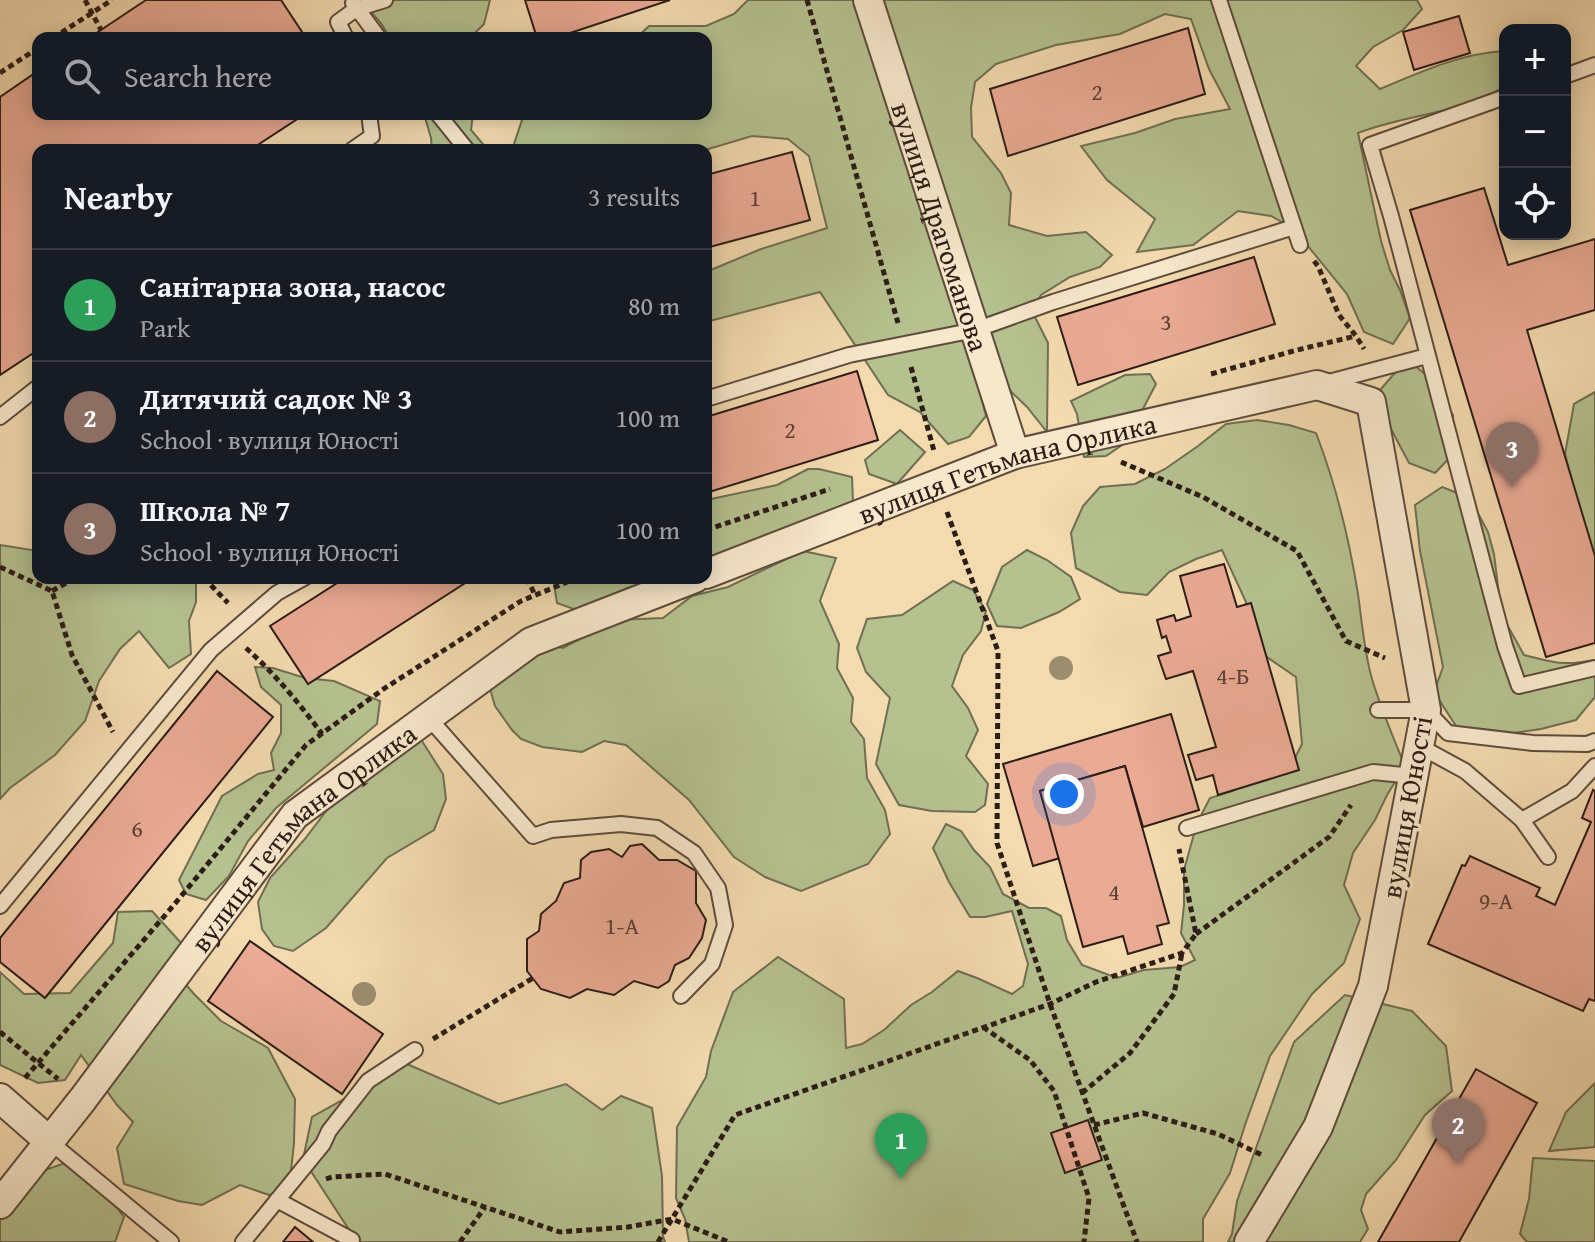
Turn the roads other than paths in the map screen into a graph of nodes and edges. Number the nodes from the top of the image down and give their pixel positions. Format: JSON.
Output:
{"nodes":[{"id":1,"x":385,"y":0,"type":"edge"},
{"id":2,"x":868,"y":0,"type":"edge"},
{"id":3,"x":1219,"y":0,"type":"edge"},
{"id":4,"x":353,"y":4,"type":"edge"},
{"id":5,"x":343,"y":32,"type":"edge"},
{"id":6,"x":374,"y":32,"type":"edge"},
{"id":7,"x":1595,"y":65,"type":"edge"},
{"id":8,"x":1571,"y":74,"type":"edge"},
{"id":9,"x":1499,"y":99,"type":"edge"},
{"id":10,"x":370,"y":120,"type":"edge"},
{"id":11,"x":443,"y":120,"type":"edge"},
{"id":12,"x":361,"y":144,"type":"edge"},
{"id":13,"x":462,"y":144,"type":"edge"},
{"id":14,"x":1294,"y":227,"type":"junction"},
{"id":15,"x":1300,"y":245,"type":"dead end"},
{"id":16,"x":975,"y":330,"type":"junction"},
{"id":17,"x":1427,"y":356,"type":"junction"},
{"id":18,"x":1317,"y":385,"type":"junction"},
{"id":19,"x":32,"y":392,"type":"edge"},
{"id":20,"x":712,"y":397,"type":"edge"},
{"id":21,"x":0,"y":417,"type":"edge"},
{"id":22,"x":1015,"y":454,"type":"junction"},
{"id":23,"x":712,"y":572,"type":"edge"},
{"id":24,"x":293,"y":584,"type":"edge"},
{"id":25,"x":680,"y":584,"type":"edge"},
{"id":26,"x":1595,"y":668,"type":"edge"},
{"id":27,"x":1378,"y":710,"type":"dead end"},
{"id":28,"x":1426,"y":710,"type":"junction"},
{"id":29,"x":428,"y":717,"type":"junction"},
{"id":30,"x":1595,"y":741,"type":"edge"},
{"id":31,"x":1419,"y":746,"type":"junction"},
{"id":32,"x":1595,"y":766,"type":"edge"},
{"id":33,"x":1413,"y":776,"type":"junction"},
{"id":34,"x":1522,"y":820,"type":"junction"},
{"id":35,"x":1187,"y":828,"type":"dead end"},
{"id":36,"x":1548,"y":857,"type":"dead end"},
{"id":37,"x":0,"y":906,"type":"edge"},
{"id":38,"x":681,"y":996,"type":"dead end"},
{"id":39,"x":415,"y":1050,"type":"road end"},
{"id":40,"x":0,"y":1098,"type":"edge"},
{"id":41,"x":49,"y":1141,"type":"junction"},
{"id":42,"x":277,"y":1200,"type":"junction"},
{"id":43,"x":0,"y":1204,"type":"edge"},
{"id":44,"x":352,"y":1240,"type":"edge"},
{"id":45,"x":171,"y":1242,"type":"edge"},
{"id":46,"x":243,"y":1242,"type":"edge"},
{"id":47,"x":1249,"y":1242,"type":"edge"}],
"edges":[{"from":1,"to":4,"type":"lane"},
{"from":2,"to":16,"type":"street","name":"вулиця Драгоманова"},
{"from":3,"to":14,"type":"lane"},
{"from":4,"to":5,"type":"lane"},
{"from":4,"to":6,"type":"lane"},
{"from":7,"to":8,"type":"lane"},
{"from":9,"to":17,"type":"lane"},
{"from":10,"to":12,"type":"lane"},
{"from":11,"to":13,"type":"lane"},
{"from":14,"to":15,"type":"lane"},
{"from":14,"to":16,"type":"lane"},
{"from":16,"to":20,"type":"lane"},
{"from":16,"to":22,"type":"street","name":"вулиця Драгоманова"},
{"from":17,"to":18,"type":"lane"},
{"from":17,"to":26,"type":"lane"},
{"from":18,"to":22,"type":"street","name":"вулиця Гетьмана Орлика"},
{"from":18,"to":28,"type":"street","name":"вулиця Юності"},
{"from":19,"to":21,"type":"lane"},
{"from":22,"to":23,"type":"street","name":"вулиця Гетьмана Орлика"},
{"from":24,"to":37,"type":"lane"},
{"from":25,"to":29,"type":"street","name":"вулиця Гетьмана Орлика"},
{"from":27,"to":28,"type":"lane"},
{"from":28,"to":30,"type":"lane"},
{"from":28,"to":31,"type":"street","name":"вулиця Юності"},
{"from":29,"to":38,"type":"lane"},
{"from":29,"to":41,"type":"street","name":"вулиця Гетьмана Орлика"},
{"from":31,"to":33,"type":"street","name":"вулиця Юності"},
{"from":31,"to":34,"type":"lane"},
{"from":32,"to":34,"type":"lane"},
{"from":33,"to":35,"type":"lane"},
{"from":33,"to":47,"type":"street","name":"вулиця Юності"},
{"from":34,"to":36,"type":"lane"},
{"from":39,"to":42,"type":"lane"},
{"from":40,"to":41,"type":"street"},
{"from":41,"to":43,"type":"street","name":"вулиця Гетьмана Орлика"},
{"from":41,"to":45,"type":"lane"},
{"from":42,"to":44,"type":"lane"},
{"from":42,"to":46,"type":"lane"}]}
